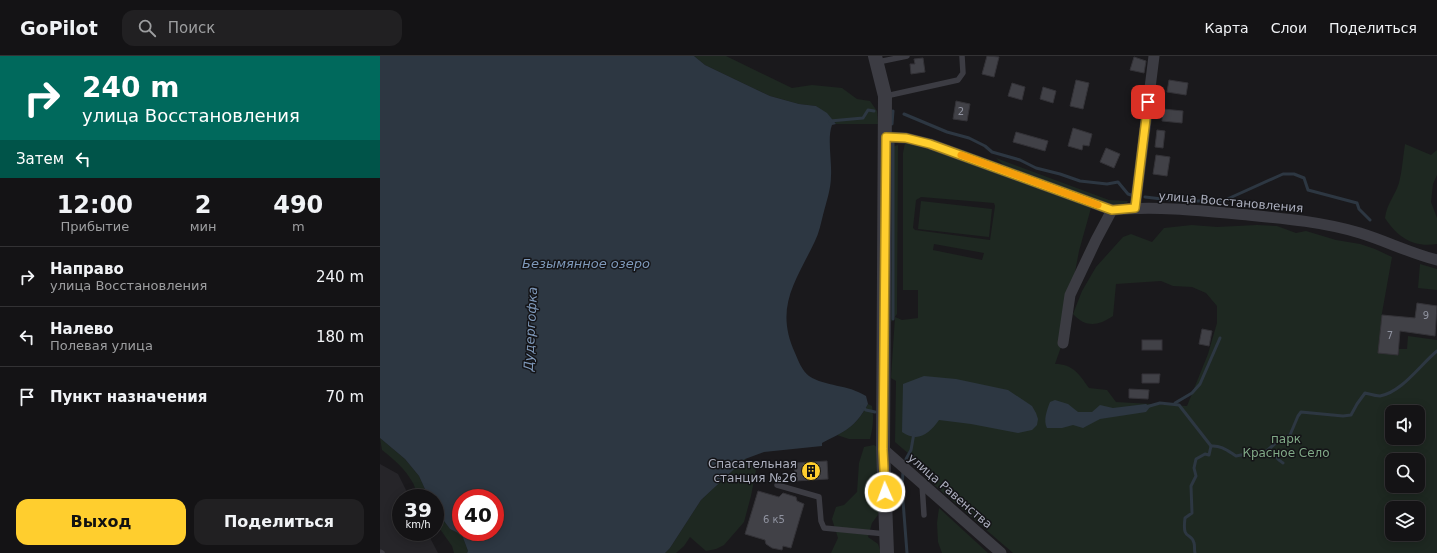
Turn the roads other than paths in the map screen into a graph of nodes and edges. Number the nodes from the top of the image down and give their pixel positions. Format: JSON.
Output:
{"nodes":[{"id":1,"x":907,"y":56,"type":"edge"},
{"id":2,"x":962,"y":56,"type":"edge"},
{"id":3,"x":1154,"y":56,"type":"edge"},
{"id":4,"x":876,"y":59,"type":"edge"},
{"id":5,"x":885,"y":96,"type":"junction"},
{"id":6,"x":886,"y":137,"type":"junction"},
{"id":7,"x":1135,"y":208,"type":"junction"},
{"id":8,"x":1112,"y":210,"type":"junction"},
{"id":9,"x":1437,"y":260,"type":"edge"},
{"id":10,"x":1063,"y":343,"type":"dead end"},
{"id":11,"x":883,"y":449,"type":"junction"},
{"id":12,"x":922,"y":484,"type":"junction"},
{"id":13,"x":777,"y":485,"type":"dead end"},
{"id":14,"x":924,"y":515,"type":"dead end"},
{"id":15,"x":886,"y":534,"type":"junction"},
{"id":16,"x":887,"y":553,"type":"edge"},
{"id":17,"x":1001,"y":553,"type":"edge"}],
"edges":[{"from":1,"to":4,"type":"lane"},
{"from":2,"to":5,"type":"lane"},
{"from":3,"to":7,"type":"street"},
{"from":4,"to":5,"type":"street"},
{"from":5,"to":6,"type":"street"},
{"from":6,"to":8,"type":"street","name":"улица Восстановления"},
{"from":6,"to":11,"type":"street"},
{"from":7,"to":8,"type":"street","name":"улица Восстановления"},
{"from":7,"to":9,"type":"street","name":"улица Восстановления"},
{"from":8,"to":10,"type":"street"},
{"from":11,"to":12,"type":"street","name":"улица Равенства"},
{"from":11,"to":15,"type":"street"},
{"from":12,"to":14,"type":"lane"},
{"from":12,"to":17,"type":"street","name":"улица Равенства"},
{"from":13,"to":15,"type":"lane"},
{"from":15,"to":16,"type":"street"}]}
